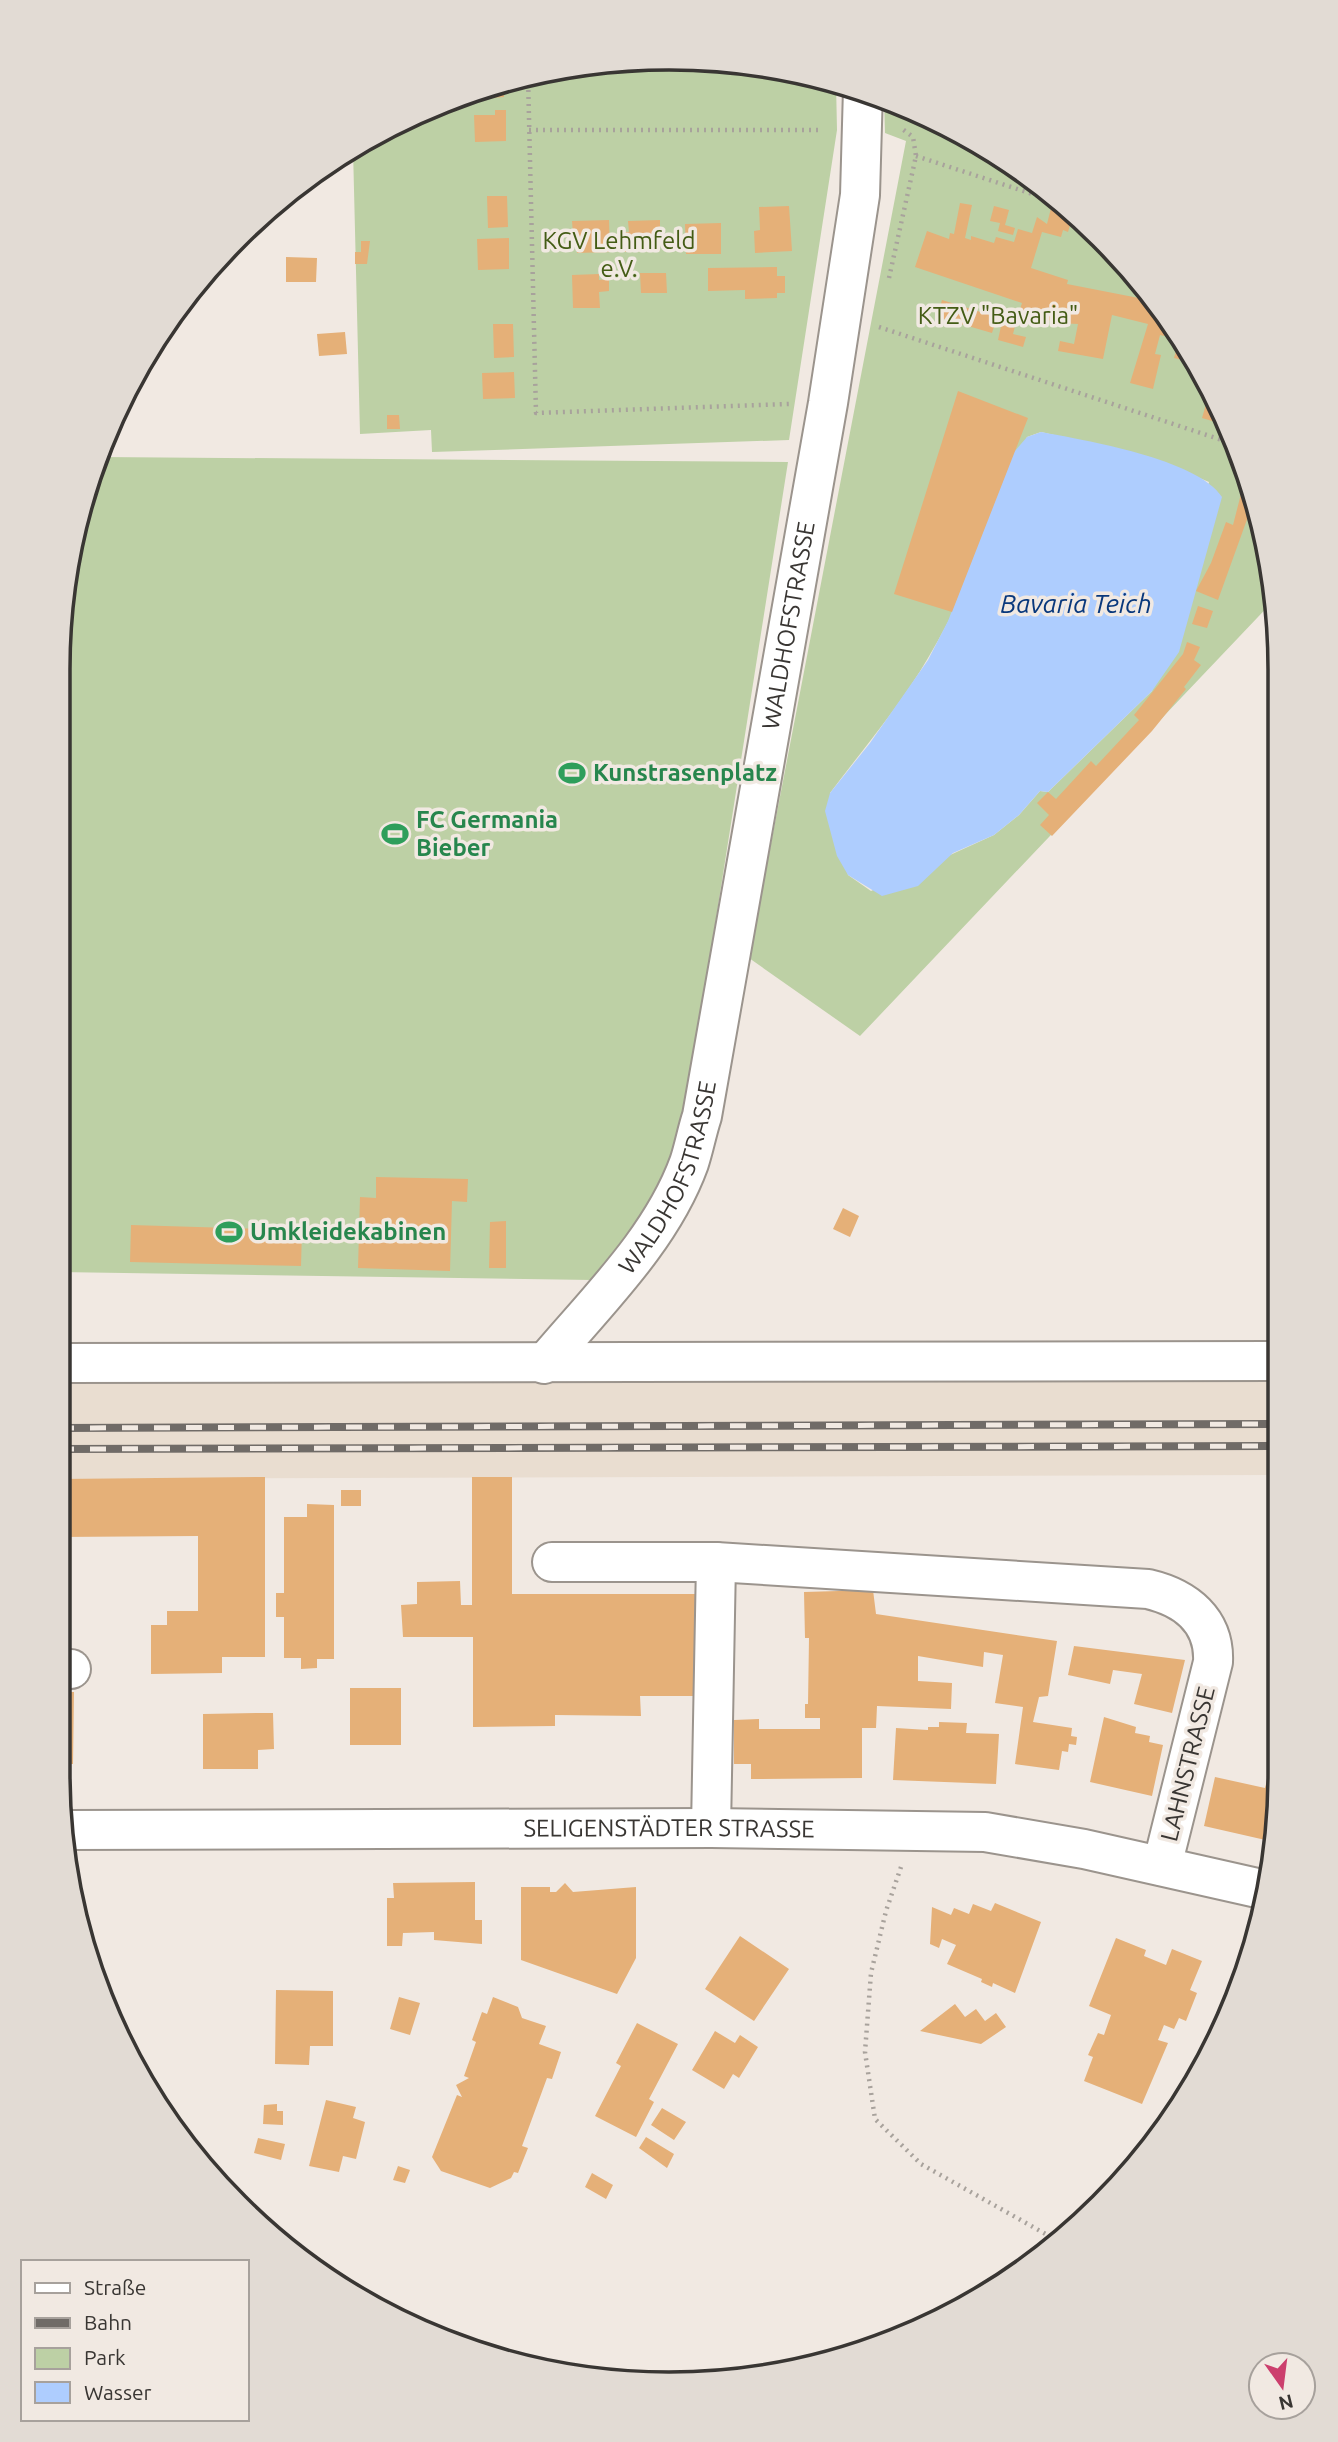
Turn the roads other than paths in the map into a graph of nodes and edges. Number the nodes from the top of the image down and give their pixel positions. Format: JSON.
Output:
{"nodes":[{"id":1,"x":871,"y":106,"type":"edge"},
{"id":2,"x":1268,"y":1361,"type":"edge"},
{"id":3,"x":70,"y":1363,"type":"edge"},
{"id":4,"x":544,"y":1364,"type":"junction"},
{"id":5,"x":552,"y":1562,"type":"dead end"},
{"id":6,"x":716,"y":1563,"type":"junction"},
{"id":7,"x":711,"y":1828,"type":"junction"},
{"id":8,"x":73,"y":1830,"type":"edge"},
{"id":9,"x":1162,"y":1866,"type":"junction"},
{"id":10,"x":1256,"y":1888,"type":"edge"}],
"edges":[{"from":1,"to":4,"type":"street","name":"WALDHOFSTRASSE"},
{"from":2,"to":4,"type":"street"},
{"from":3,"to":4,"type":"street"},
{"from":5,"to":6,"type":"street"},
{"from":6,"to":7,"type":"street"},
{"from":6,"to":9,"type":"street","name":"LAHNSTRASSE"},
{"from":7,"to":8,"type":"street","name":"SELIGENSTÄDTER STRASSE"},
{"from":7,"to":9,"type":"street","name":"SELIGENSTÄDTER STRASSE"},
{"from":9,"to":10,"type":"street","name":"SELIGENSTÄDTER STRASSE"}]}
